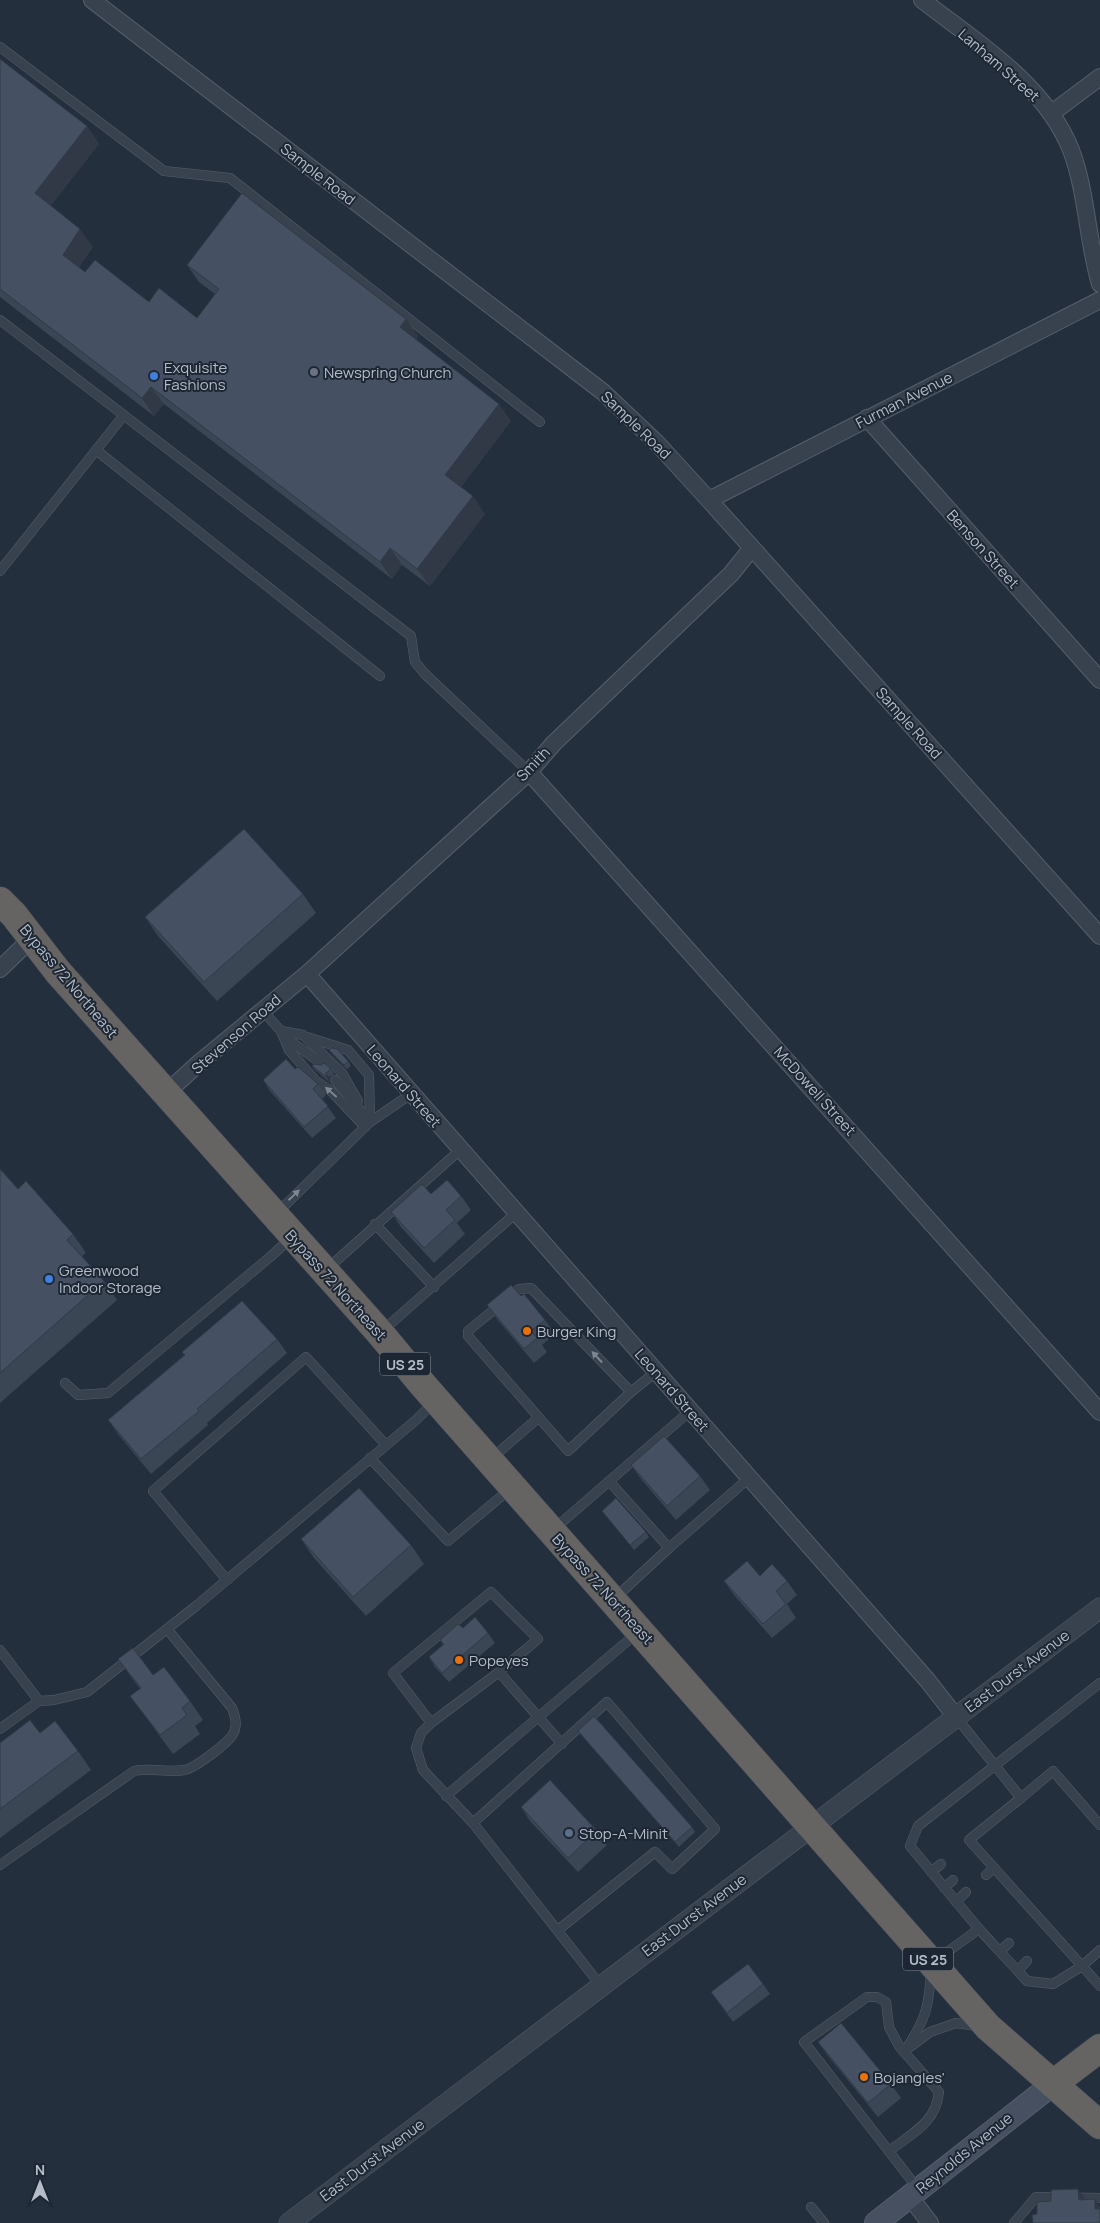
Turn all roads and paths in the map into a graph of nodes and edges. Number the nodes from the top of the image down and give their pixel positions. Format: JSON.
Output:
{"nodes":[{"id":1,"x":92,"y":0,"type":"edge"},
{"id":2,"x":922,"y":0,"type":"edge"},
{"id":3,"x":0,"y":47,"type":"edge"},
{"id":4,"x":1100,"y":77,"type":"edge"},
{"id":5,"x":1052,"y":113,"type":"junction"},
{"id":6,"x":1100,"y":284,"type":"edge"},
{"id":7,"x":1100,"y":300,"type":"edge"},
{"id":8,"x":0,"y":320,"type":"edge"},
{"id":9,"x":124,"y":415,"type":"junction"},
{"id":10,"x":867,"y":418,"type":"junction"},
{"id":11,"x":540,"y":422,"type":"dead end"},
{"id":12,"x":96,"y":450,"type":"junction"},
{"id":13,"x":709,"y":500,"type":"junction"},
{"id":14,"x":752,"y":548,"type":"junction"},
{"id":15,"x":0,"y":571,"type":"edge"},
{"id":16,"x":380,"y":676,"type":"dead end"},
{"id":17,"x":1100,"y":680,"type":"edge"},
{"id":18,"x":529,"y":772,"type":"junction"},
{"id":19,"x":0,"y":901,"type":"edge"},
{"id":20,"x":1100,"y":936,"type":"edge"},
{"id":21,"x":32,"y":938,"type":"junction"},
{"id":22,"x":0,"y":969,"type":"edge"},
{"id":23,"x":307,"y":974,"type":"junction"},
{"id":24,"x":262,"y":1010,"type":"junction"},
{"id":25,"x":280,"y":1031,"type":"junction"},
{"id":26,"x":303,"y":1035,"type":"junction"},
{"id":27,"x":322,"y":1064,"type":"edge"},
{"id":28,"x":335,"y":1080,"type":"dead end"},
{"id":29,"x":165,"y":1094,"type":"junction"},
{"id":30,"x":411,"y":1094,"type":"junction"},
{"id":31,"x":367,"y":1125,"type":"junction"},
{"id":32,"x":460,"y":1150,"type":"junction"},
{"id":33,"x":516,"y":1213,"type":"junction"},
{"id":34,"x":273,"y":1216,"type":"junction"},
{"id":35,"x":375,"y":1224,"type":"junction"},
{"id":36,"x":292,"y":1237,"type":"junction"},
{"id":37,"x":324,"y":1272,"type":"junction"},
{"id":38,"x":434,"y":1287,"type":"junction"},
{"id":39,"x":380,"y":1333,"type":"junction"},
{"id":40,"x":657,"y":1371,"type":"junction"},
{"id":41,"x":64,"y":1383,"type":"dead end"},
{"id":42,"x":631,"y":1392,"type":"junction"},
{"id":43,"x":436,"y":1400,"type":"junction"},
{"id":44,"x":690,"y":1411,"type":"junction"},
{"id":45,"x":1100,"y":1412,"type":"edge"},
{"id":46,"x":538,"y":1418,"type":"junction"},
{"id":47,"x":386,"y":1445,"type":"junction"},
{"id":48,"x":370,"y":1458,"type":"junction"},
{"id":49,"x":489,"y":1461,"type":"junction"},
{"id":50,"x":749,"y":1478,"type":"junction"},
{"id":51,"x":609,"y":1481,"type":"junction"},
{"id":52,"x":512,"y":1487,"type":"junction"},
{"id":53,"x":552,"y":1531,"type":"junction"},
{"id":54,"x":669,"y":1548,"type":"junction"},
{"id":55,"x":227,"y":1580,"type":"junction"},
{"id":56,"x":613,"y":1600,"type":"junction"},
{"id":57,"x":1100,"y":1608,"type":"edge"},
{"id":58,"x":167,"y":1628,"type":"junction"},
{"id":59,"x":640,"y":1631,"type":"junction"},
{"id":60,"x":0,"y":1650,"type":"edge"},
{"id":61,"x":499,"y":1672,"type":"junction"},
{"id":62,"x":1100,"y":1684,"type":"edge"},
{"id":63,"x":39,"y":1701,"type":"junction"},
{"id":64,"x":538,"y":1715,"type":"junction"},
{"id":65,"x":956,"y":1717,"type":"junction"},
{"id":66,"x":431,"y":1723,"type":"junction"},
{"id":67,"x":0,"y":1729,"type":"edge"},
{"id":68,"x":562,"y":1744,"type":"junction"},
{"id":69,"x":994,"y":1766,"type":"junction"},
{"id":70,"x":446,"y":1796,"type":"junction"},
{"id":71,"x":1021,"y":1798,"type":"junction"},
{"id":72,"x":473,"y":1824,"type":"junction"},
{"id":73,"x":1100,"y":1825,"type":"edge"},
{"id":74,"x":812,"y":1826,"type":"junction"},
{"id":75,"x":969,"y":1840,"type":"junction"},
{"id":76,"x":961,"y":1847,"type":"dead end"},
{"id":77,"x":0,"y":1864,"type":"edge"},
{"id":78,"x":941,"y":1864,"type":"dead end"},
{"id":79,"x":994,"y":1868,"type":"junction"},
{"id":80,"x":931,"y":1872,"type":"junction"},
{"id":81,"x":986,"y":1875,"type":"dead end"},
{"id":82,"x":953,"y":1880,"type":"dead end"},
{"id":83,"x":944,"y":1888,"type":"junction"},
{"id":84,"x":966,"y":1892,"type":"dead end"},
{"id":85,"x":956,"y":1902,"type":"junction"},
{"id":86,"x":1038,"y":1918,"type":"junction"},
{"id":87,"x":1030,"y":1925,"type":"dead end"},
{"id":88,"x":979,"y":1929,"type":"junction"},
{"id":89,"x":558,"y":1930,"type":"junction"},
{"id":90,"x":1054,"y":1936,"type":"junction"},
{"id":91,"x":1009,"y":1943,"type":"dead end"},
{"id":92,"x":1046,"y":1943,"type":"dead end"},
{"id":93,"x":1100,"y":1950,"type":"edge"},
{"id":94,"x":1000,"y":1951,"type":"junction"},
{"id":95,"x":1027,"y":1961,"type":"dead end"},
{"id":96,"x":932,"y":1963,"type":"junction"},
{"id":97,"x":1082,"y":1966,"type":"junction"},
{"id":98,"x":1018,"y":1970,"type":"junction"},
{"id":99,"x":601,"y":1986,"type":"junction"},
{"id":100,"x":1100,"y":1986,"type":"edge"},
{"id":101,"x":988,"y":2027,"type":"junction"},
{"id":102,"x":1100,"y":2048,"type":"edge"},
{"id":103,"x":904,"y":2052,"type":"junction"},
{"id":104,"x":1053,"y":2084,"type":"junction"},
{"id":105,"x":1100,"y":2125,"type":"edge"},
{"id":106,"x":889,"y":2151,"type":"junction"},
{"id":107,"x":915,"y":2193,"type":"junction"},
{"id":108,"x":1100,"y":2198,"type":"edge"},
{"id":109,"x":811,"y":2207,"type":"dead end"},
{"id":110,"x":289,"y":2223,"type":"edge"},
{"id":111,"x":824,"y":2223,"type":"edge"},
{"id":112,"x":876,"y":2223,"type":"edge"},
{"id":113,"x":930,"y":2223,"type":"edge"},
{"id":114,"x":1014,"y":2223,"type":"edge"}],
"edges":[{"from":1,"to":13,"type":"street","name":"Sample Road"},
{"from":2,"to":5,"type":"street","name":"Lanham Street"},
{"from":3,"to":11,"type":"lane"},
{"from":4,"to":5,"type":"street"},
{"from":5,"to":6,"type":"street","name":"Lanham Street"},
{"from":7,"to":10,"type":"street","name":"Furman Avenue"},
{"from":8,"to":9,"type":"lane"},
{"from":9,"to":12,"type":"lane"},
{"from":9,"to":18,"type":"lane"},
{"from":10,"to":13,"type":"street","name":"Furman Avenue"},
{"from":10,"to":17,"type":"street","name":"Benson Street"},
{"from":12,"to":15,"type":"lane"},
{"from":12,"to":16,"type":"lane"},
{"from":13,"to":14,"type":"street","name":"Sample Road"},
{"from":14,"to":18,"type":"street","name":"Smith"},
{"from":14,"to":20,"type":"street","name":"Sample Road"},
{"from":18,"to":23,"type":"street","name":"Smith"},
{"from":18,"to":45,"type":"street","name":"McDowell Street"},
{"from":19,"to":21,"type":"highway","name":"Bypass 72 Northeast","number":"US 25"},
{"from":21,"to":22,"type":"street"},
{"from":21,"to":29,"type":"highway","name":"Bypass 72 Northeast","number":"US 25"},
{"from":23,"to":24,"type":"street","name":"Stevenson Road"},
{"from":23,"to":30,"type":"street","name":"Leonard Street"},
{"from":24,"to":25,"type":"lane"},
{"from":24,"to":29,"type":"street","name":"Stevenson Road"},
{"from":25,"to":26,"type":"lane"},
{"from":25,"to":27,"type":"lane"},
{"from":31,"to":25,"type":"lane","one_way":true},
{"from":26,"to":31,"type":"lane"},
{"from":26,"to":31,"type":"lane"},
{"from":28,"to":31,"type":"lane"},
{"from":29,"to":34,"type":"highway","name":"Bypass 72 Northeast","number":"US 25"},
{"from":30,"to":31,"type":"lane"},
{"from":30,"to":32,"type":"street","name":"Leonard Street"},
{"from":34,"to":31,"type":"lane","one_way":true},
{"from":32,"to":33,"type":"street","name":"Leonard Street"},
{"from":32,"to":35,"type":"lane"},
{"from":33,"to":38,"type":"lane"},
{"from":33,"to":40,"type":"street","name":"Leonard Street"},
{"from":34,"to":36,"type":"highway","name":"Bypass 72 Northeast","number":"US 25"},
{"from":35,"to":37,"type":"lane"},
{"from":35,"to":38,"type":"lane"},
{"from":36,"to":37,"type":"highway","name":"Bypass 72 Northeast","number":"US 25"},
{"from":36,"to":41,"type":"lane"},
{"from":37,"to":39,"type":"highway","name":"Bypass 72 Northeast","number":"US 25"},
{"from":38,"to":39,"type":"lane"},
{"from":39,"to":43,"type":"highway","name":"Bypass 72 Northeast","number":"US 25"},
{"from":40,"to":42,"type":"lane"},
{"from":40,"to":44,"type":"street","name":"Leonard Street"},
{"from":42,"to":46,"type":"lane"},
{"from":42,"to":46,"type":"lane","one_way":true},
{"from":43,"to":47,"type":"lane"},
{"from":43,"to":49,"type":"highway","name":"Bypass 72 Northeast","number":"US 25"},
{"from":44,"to":50,"type":"street","name":"Leonard Street"},
{"from":44,"to":51,"type":"lane"},
{"from":46,"to":49,"type":"lane"},
{"from":47,"to":48,"type":"lane"},
{"from":47,"to":55,"type":"lane"},
{"from":48,"to":52,"type":"lane"},
{"from":48,"to":55,"type":"lane"},
{"from":49,"to":52,"type":"highway","name":"Bypass 72 Northeast","number":"US 25"},
{"from":50,"to":54,"type":"lane"},
{"from":50,"to":65,"type":"street","name":"Leonard Street"},
{"from":51,"to":53,"type":"lane"},
{"from":51,"to":54,"type":"lane"},
{"from":52,"to":53,"type":"highway","name":"Bypass 72 Northeast","number":"US 25"},
{"from":53,"to":56,"type":"highway","name":"Bypass 72 Northeast","number":"US 25"},
{"from":54,"to":56,"type":"lane"},
{"from":55,"to":58,"type":"lane"},
{"from":56,"to":59,"type":"highway","name":"Bypass 72 Northeast","number":"US 25"},
{"from":57,"to":65,"type":"street","name":"East Durst Avenue"},
{"from":58,"to":63,"type":"lane"},
{"from":58,"to":77,"type":"lane"},
{"from":59,"to":64,"type":"lane"},
{"from":59,"to":74,"type":"highway","name":"Bypass 72 Northeast","number":"US 25"},
{"from":60,"to":63,"type":"lane"},
{"from":61,"to":64,"type":"lane"},
{"from":61,"to":66,"type":"lane"},
{"from":61,"to":66,"type":"lane"},
{"from":62,"to":69,"type":"lane"},
{"from":63,"to":67,"type":"lane"},
{"from":64,"to":68,"type":"lane"},
{"from":64,"to":70,"type":"lane"},
{"from":65,"to":69,"type":"lane"},
{"from":65,"to":74,"type":"street","name":"East Durst Avenue"},
{"from":66,"to":70,"type":"lane"},
{"from":68,"to":72,"type":"lane"},
{"from":68,"to":89,"type":"lane"},
{"from":69,"to":71,"type":"lane"},
{"from":69,"to":80,"type":"lane"},
{"from":70,"to":72,"type":"lane"},
{"from":71,"to":73,"type":"lane"},
{"from":71,"to":75,"type":"lane"},
{"from":72,"to":89,"type":"lane"},
{"from":74,"to":96,"type":"highway","number":"US 25"},
{"from":74,"to":99,"type":"street","name":"East Durst Avenue"},
{"from":75,"to":76,"type":"lane"},
{"from":75,"to":79,"type":"lane"},
{"from":78,"to":80,"type":"lane"},
{"from":79,"to":81,"type":"lane"},
{"from":79,"to":86,"type":"lane"},
{"from":80,"to":83,"type":"lane"},
{"from":82,"to":83,"type":"lane"},
{"from":83,"to":85,"type":"lane"},
{"from":84,"to":85,"type":"lane"},
{"from":85,"to":88,"type":"lane"},
{"from":86,"to":87,"type":"lane"},
{"from":86,"to":90,"type":"lane"},
{"from":88,"to":94,"type":"lane"},
{"from":88,"to":96,"type":"lane"},
{"from":89,"to":99,"type":"lane"},
{"from":90,"to":92,"type":"lane"},
{"from":90,"to":97,"type":"lane"},
{"from":91,"to":94,"type":"lane"},
{"from":93,"to":97,"type":"lane"},
{"from":94,"to":98,"type":"lane"},
{"from":95,"to":98,"type":"lane"},
{"from":96,"to":101,"type":"highway","number":"US 25"},
{"from":96,"to":103,"type":"lane"},
{"from":97,"to":98,"type":"lane"},
{"from":97,"to":100,"type":"lane"},
{"from":99,"to":110,"type":"street","name":"East Durst Avenue"},
{"from":101,"to":103,"type":"lane"},
{"from":101,"to":104,"type":"highway","number":"US 25"},
{"from":102,"to":104,"type":"highway"},
{"from":103,"to":106,"type":"lane"},
{"from":103,"to":106,"type":"lane"},
{"from":104,"to":105,"type":"highway","number":"US 25"},
{"from":104,"to":107,"type":"main road","name":"Reynolds Avenue"},
{"from":106,"to":107,"type":"lane"},
{"from":107,"to":112,"type":"main road","name":"Reynolds Avenue"},
{"from":107,"to":113,"type":"street"},
{"from":108,"to":114,"type":"lane"},
{"from":109,"to":111,"type":"lane"}]}
